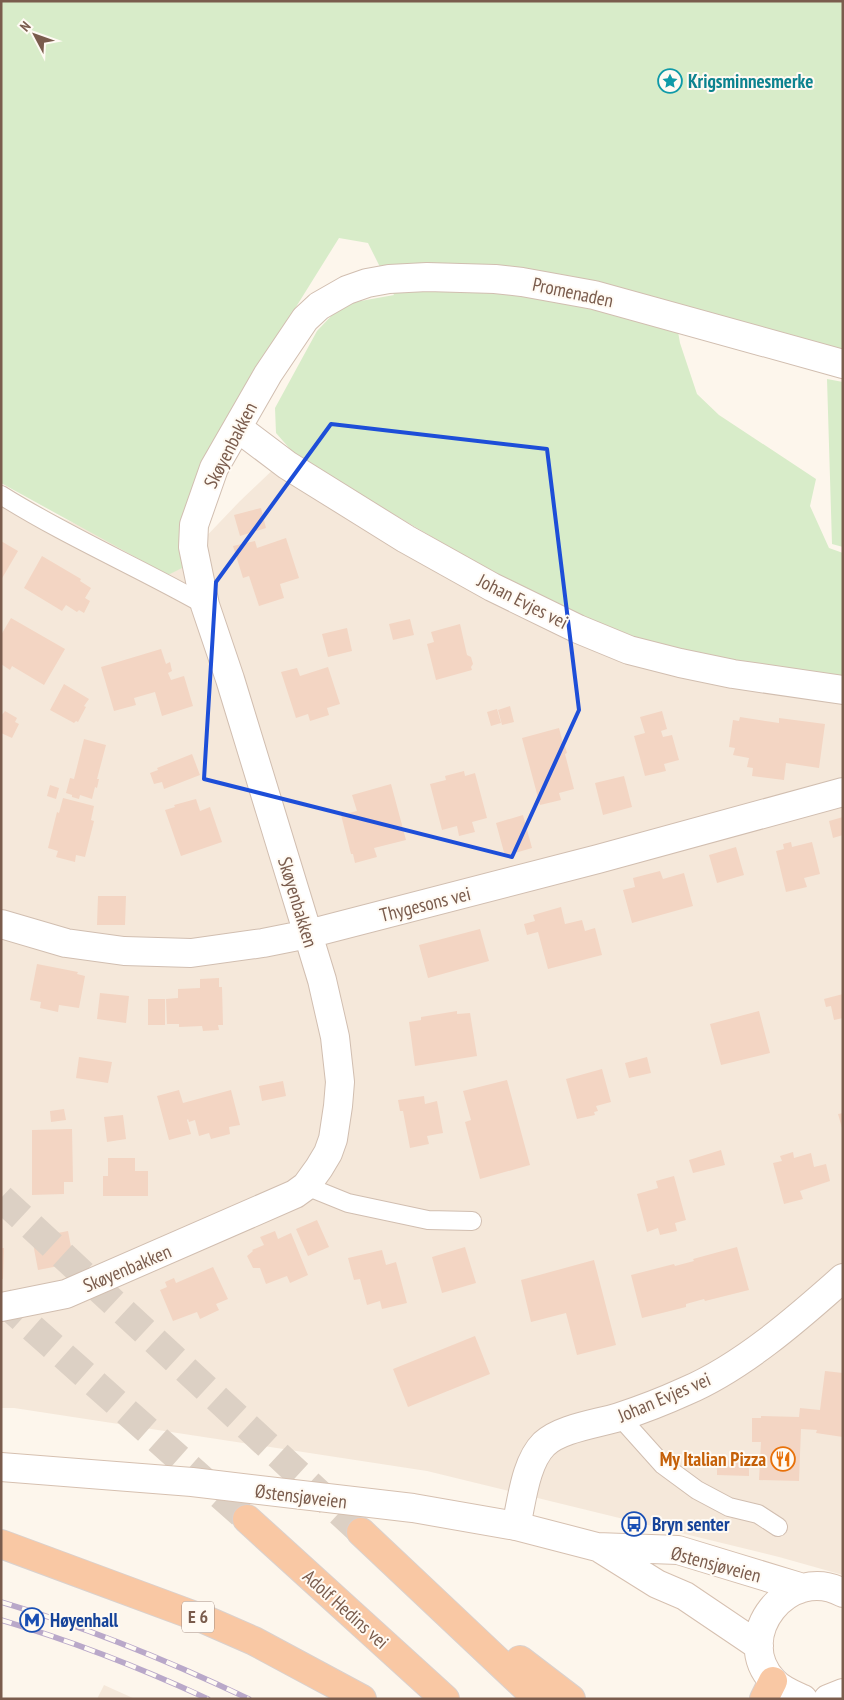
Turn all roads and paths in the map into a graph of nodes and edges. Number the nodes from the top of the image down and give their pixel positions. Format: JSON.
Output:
{"nodes":[{"id":1,"x":306,"y":319,"type":"joint"},
{"id":2,"x":843,"y":364,"type":"edge"},
{"id":3,"x":238,"y":428,"type":"junction"},
{"id":4,"x":1,"y":495,"type":"edge"},
{"id":5,"x":205,"y":605,"type":"junction"},
{"id":6,"x":843,"y":690,"type":"edge"},
{"id":7,"x":843,"y":792,"type":"edge"},
{"id":8,"x":1,"y":924,"type":"edge"},
{"id":9,"x":308,"y":934,"type":"junction"},
{"id":10,"x":306,"y":1186,"type":"junction"},
{"id":11,"x":472,"y":1220,"type":"dead end"},
{"id":12,"x":843,"y":1278,"type":"edge"},
{"id":13,"x":1,"y":1307,"type":"edge"},
{"id":14,"x":620,"y":1417,"type":"junction"},
{"id":15,"x":1,"y":1467,"type":"edge"},
{"id":16,"x":247,"y":1519,"type":"tunnel mouth"},
{"id":17,"x":516,"y":1526,"type":"junction"},
{"id":18,"x":778,"y":1527,"type":"dead end"},
{"id":19,"x":361,"y":1532,"type":"tunnel mouth"},
{"id":20,"x":1,"y":1544,"type":"edge"},
{"id":21,"x":597,"y":1547,"type":"junction"},
{"id":22,"x":405,"y":1574,"type":"junction"},
{"id":23,"x":803,"y":1588,"type":"junction"},
{"id":24,"x":843,"y":1594,"type":"edge"},
{"id":25,"x":759,"y":1646,"type":"junction"},
{"id":26,"x":769,"y":1690,"type":"edge"},
{"id":27,"x":843,"y":1693,"type":"edge"},
{"id":28,"x":362,"y":1699,"type":"edge"},
{"id":29,"x":446,"y":1699,"type":"edge"},
{"id":30,"x":538,"y":1699,"type":"edge"},
{"id":31,"x":570,"y":1699,"type":"edge"},
{"id":32,"x":803,"y":1699,"type":"edge"},
{"id":33,"x":830,"y":1699,"type":"edge"}],
"edges":[{"from":1,"to":2,"type":"street","name":"Promenaden"},
{"from":1,"to":3,"type":"street","name":"Skøyenbakken"},
{"from":3,"to":5,"type":"street","name":"Skøyenbakken"},
{"from":3,"to":6,"type":"street","name":"Johan Evjes vei"},
{"from":4,"to":5,"type":"lane"},
{"from":5,"to":9,"type":"street","name":"Skøyenbakken"},
{"from":7,"to":9,"type":"street","name":"Thygesons vei"},
{"from":8,"to":9,"type":"street","name":"Thygesons vei"},
{"from":9,"to":10,"type":"street","name":"Skøyenbakken"},
{"from":10,"to":11,"type":"lane"},
{"from":10,"to":13,"type":"street","name":"Skøyenbakken"},
{"from":12,"to":14,"type":"street","name":"Johan Evjes vei"},
{"from":14,"to":17,"type":"street","name":"Johan Evjes vei"},
{"from":14,"to":18,"type":"lane"},
{"from":15,"to":17,"type":"street","name":"Østensjøveien"},
{"from":16,"to":29,"type":"highway","name":"Adolf Hedins vei"},
{"from":17,"to":21,"type":"street","name":"Østensjøveien"},
{"from":19,"to":22,"type":"highway"},
{"from":20,"to":28,"type":"highway","number":"E 6"},
{"from":21,"to":23,"type":"street","name":"Østensjøveien"},
{"from":21,"to":25,"type":"street","name":"Østensjøveien"},
{"from":22,"to":30,"type":"highway"},
{"from":22,"to":31,"type":"highway"},
{"from":23,"to":24,"type":"street"},
{"from":23,"to":25,"type":"street"},
{"from":25,"to":26,"type":"street"},
{"from":26,"to":32,"type":"street"},
{"from":27,"to":33,"type":"street"}]}
